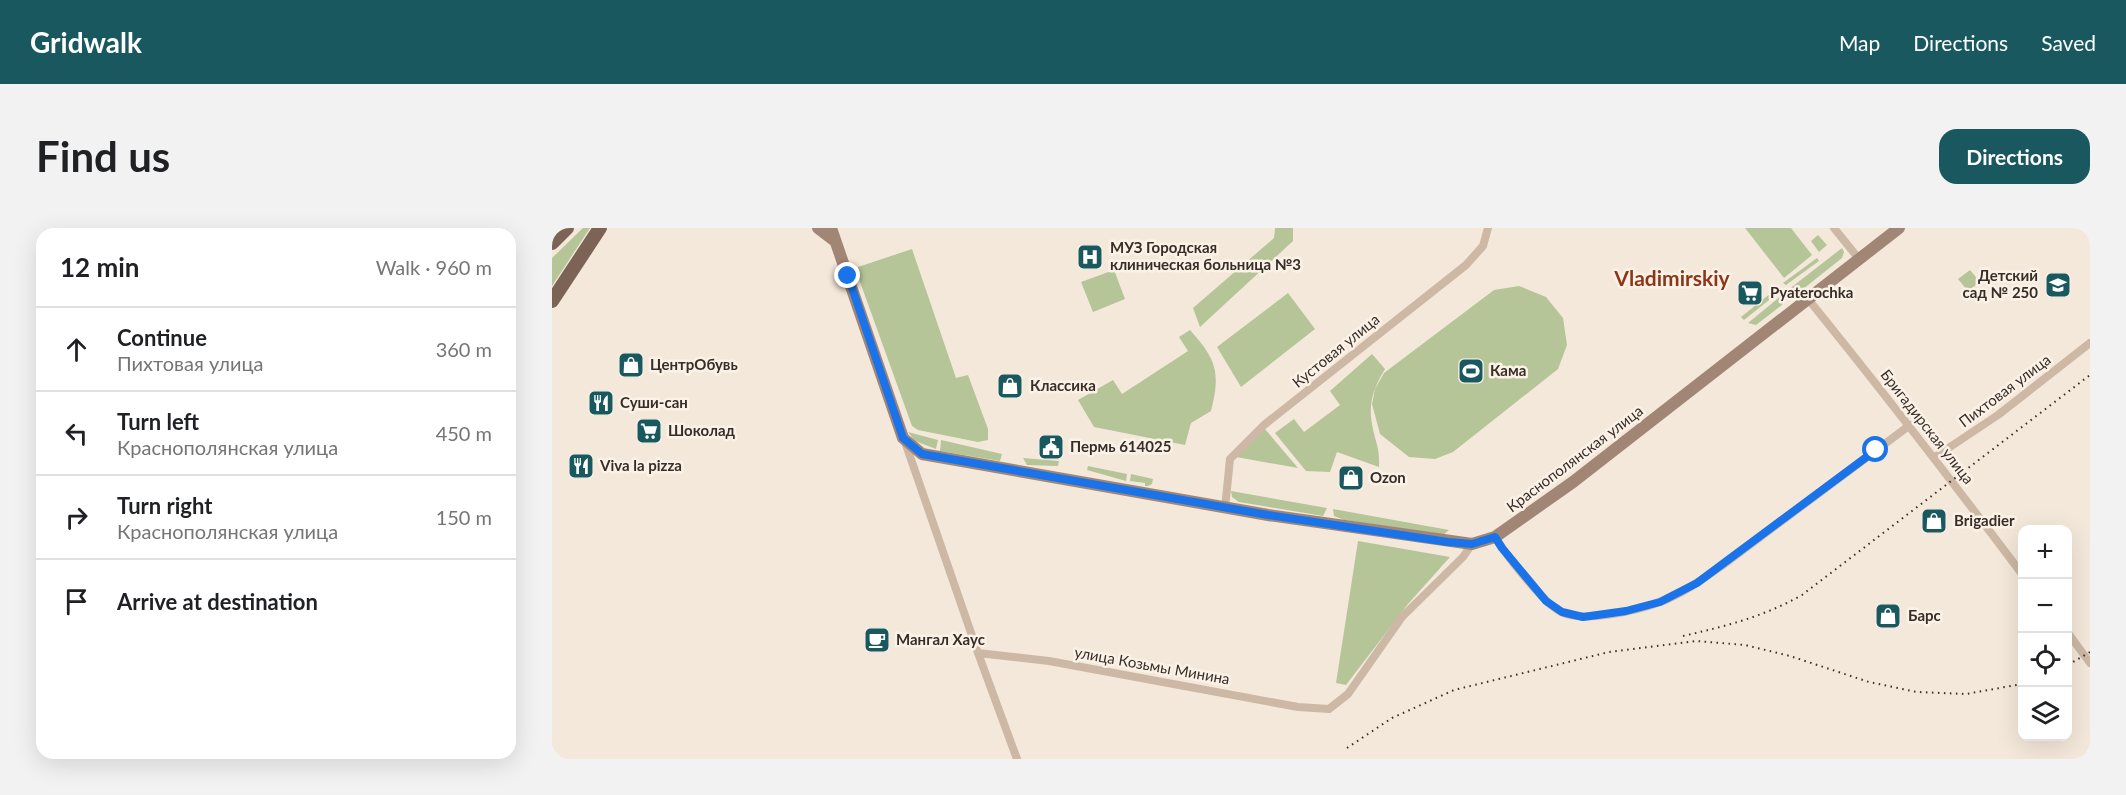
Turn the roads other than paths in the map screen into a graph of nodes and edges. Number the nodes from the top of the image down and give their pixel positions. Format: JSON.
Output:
{"nodes":[{"id":1,"x":567,"y":228,"type":"edge"},
{"id":2,"x":600,"y":228,"type":"edge"},
{"id":3,"x":818,"y":228,"type":"edge"},
{"id":4,"x":831,"y":228,"type":"edge"},
{"id":5,"x":1488,"y":228,"type":"edge"},
{"id":6,"x":1834,"y":228,"type":"edge"},
{"id":7,"x":1899,"y":228,"type":"edge"},
{"id":8,"x":835,"y":241,"type":"junction"},
{"id":9,"x":552,"y":243,"type":"edge"},
{"id":10,"x":1859,"y":259,"type":"junction"},
{"id":11,"x":1808,"y":299,"type":"junction"},
{"id":12,"x":552,"y":302,"type":"edge"},
{"id":13,"x":2090,"y":343,"type":"edge"},
{"id":14,"x":1910,"y":425,"type":"junction"},
{"id":15,"x":903,"y":438,"type":"junction"},
{"id":16,"x":922,"y":454,"type":"junction"},
{"id":17,"x":1935,"y":457,"type":"junction"},
{"id":18,"x":912,"y":464,"type":"junction"},
{"id":19,"x":1225,"y":508,"type":"junction"},
{"id":20,"x":1495,"y":537,"type":"junction"},
{"id":21,"x":1472,"y":544,"type":"junction"},
{"id":22,"x":2018,"y":569,"type":"edge"},
{"id":23,"x":2072,"y":640,"type":"edge"},
{"id":24,"x":978,"y":653,"type":"junction"},
{"id":25,"x":2090,"y":663,"type":"edge"},
{"id":26,"x":1017,"y":759,"type":"edge"}],
"edges":[{"from":1,"to":9,"type":"main road"},
{"from":2,"to":12,"type":"main road"},
{"from":3,"to":8,"type":"main road"},
{"from":4,"to":8,"type":"main road"},
{"from":5,"to":19,"type":"street","name":"Кустовая улица"},
{"from":6,"to":10,"type":"street"},
{"from":7,"to":10,"type":"main road","name":"Краснополянская улица"},
{"from":8,"to":15,"type":"main road"},
{"from":10,"to":11,"type":"main road","name":"Краснополянская улица"},
{"from":11,"to":14,"type":"street","name":"Бригадирская улица"},
{"from":11,"to":20,"type":"main road","name":"Краснополянская улица"},
{"from":13,"to":17,"type":"street","name":"Пихтовая улица"},
{"from":14,"to":17,"type":"street","name":"Бригадирская улица"},
{"from":14,"to":20,"type":"street"},
{"from":15,"to":16,"type":"main road","name":"Краснополянская улица"},
{"from":15,"to":18,"type":"street"},
{"from":16,"to":18,"type":"street"},
{"from":16,"to":19,"type":"main road","name":"Краснополянская улица"},
{"from":17,"to":22,"type":"street","name":"Бригадирская улица"},
{"from":18,"to":24,"type":"street"},
{"from":19,"to":21,"type":"main road","name":"Краснополянская улица"},
{"from":20,"to":21,"type":"main road","name":"Краснополянская улица"},
{"from":21,"to":24,"type":"street","name":"улица Козьмы Минина"},
{"from":23,"to":25,"type":"street"},
{"from":24,"to":26,"type":"street"}]}
